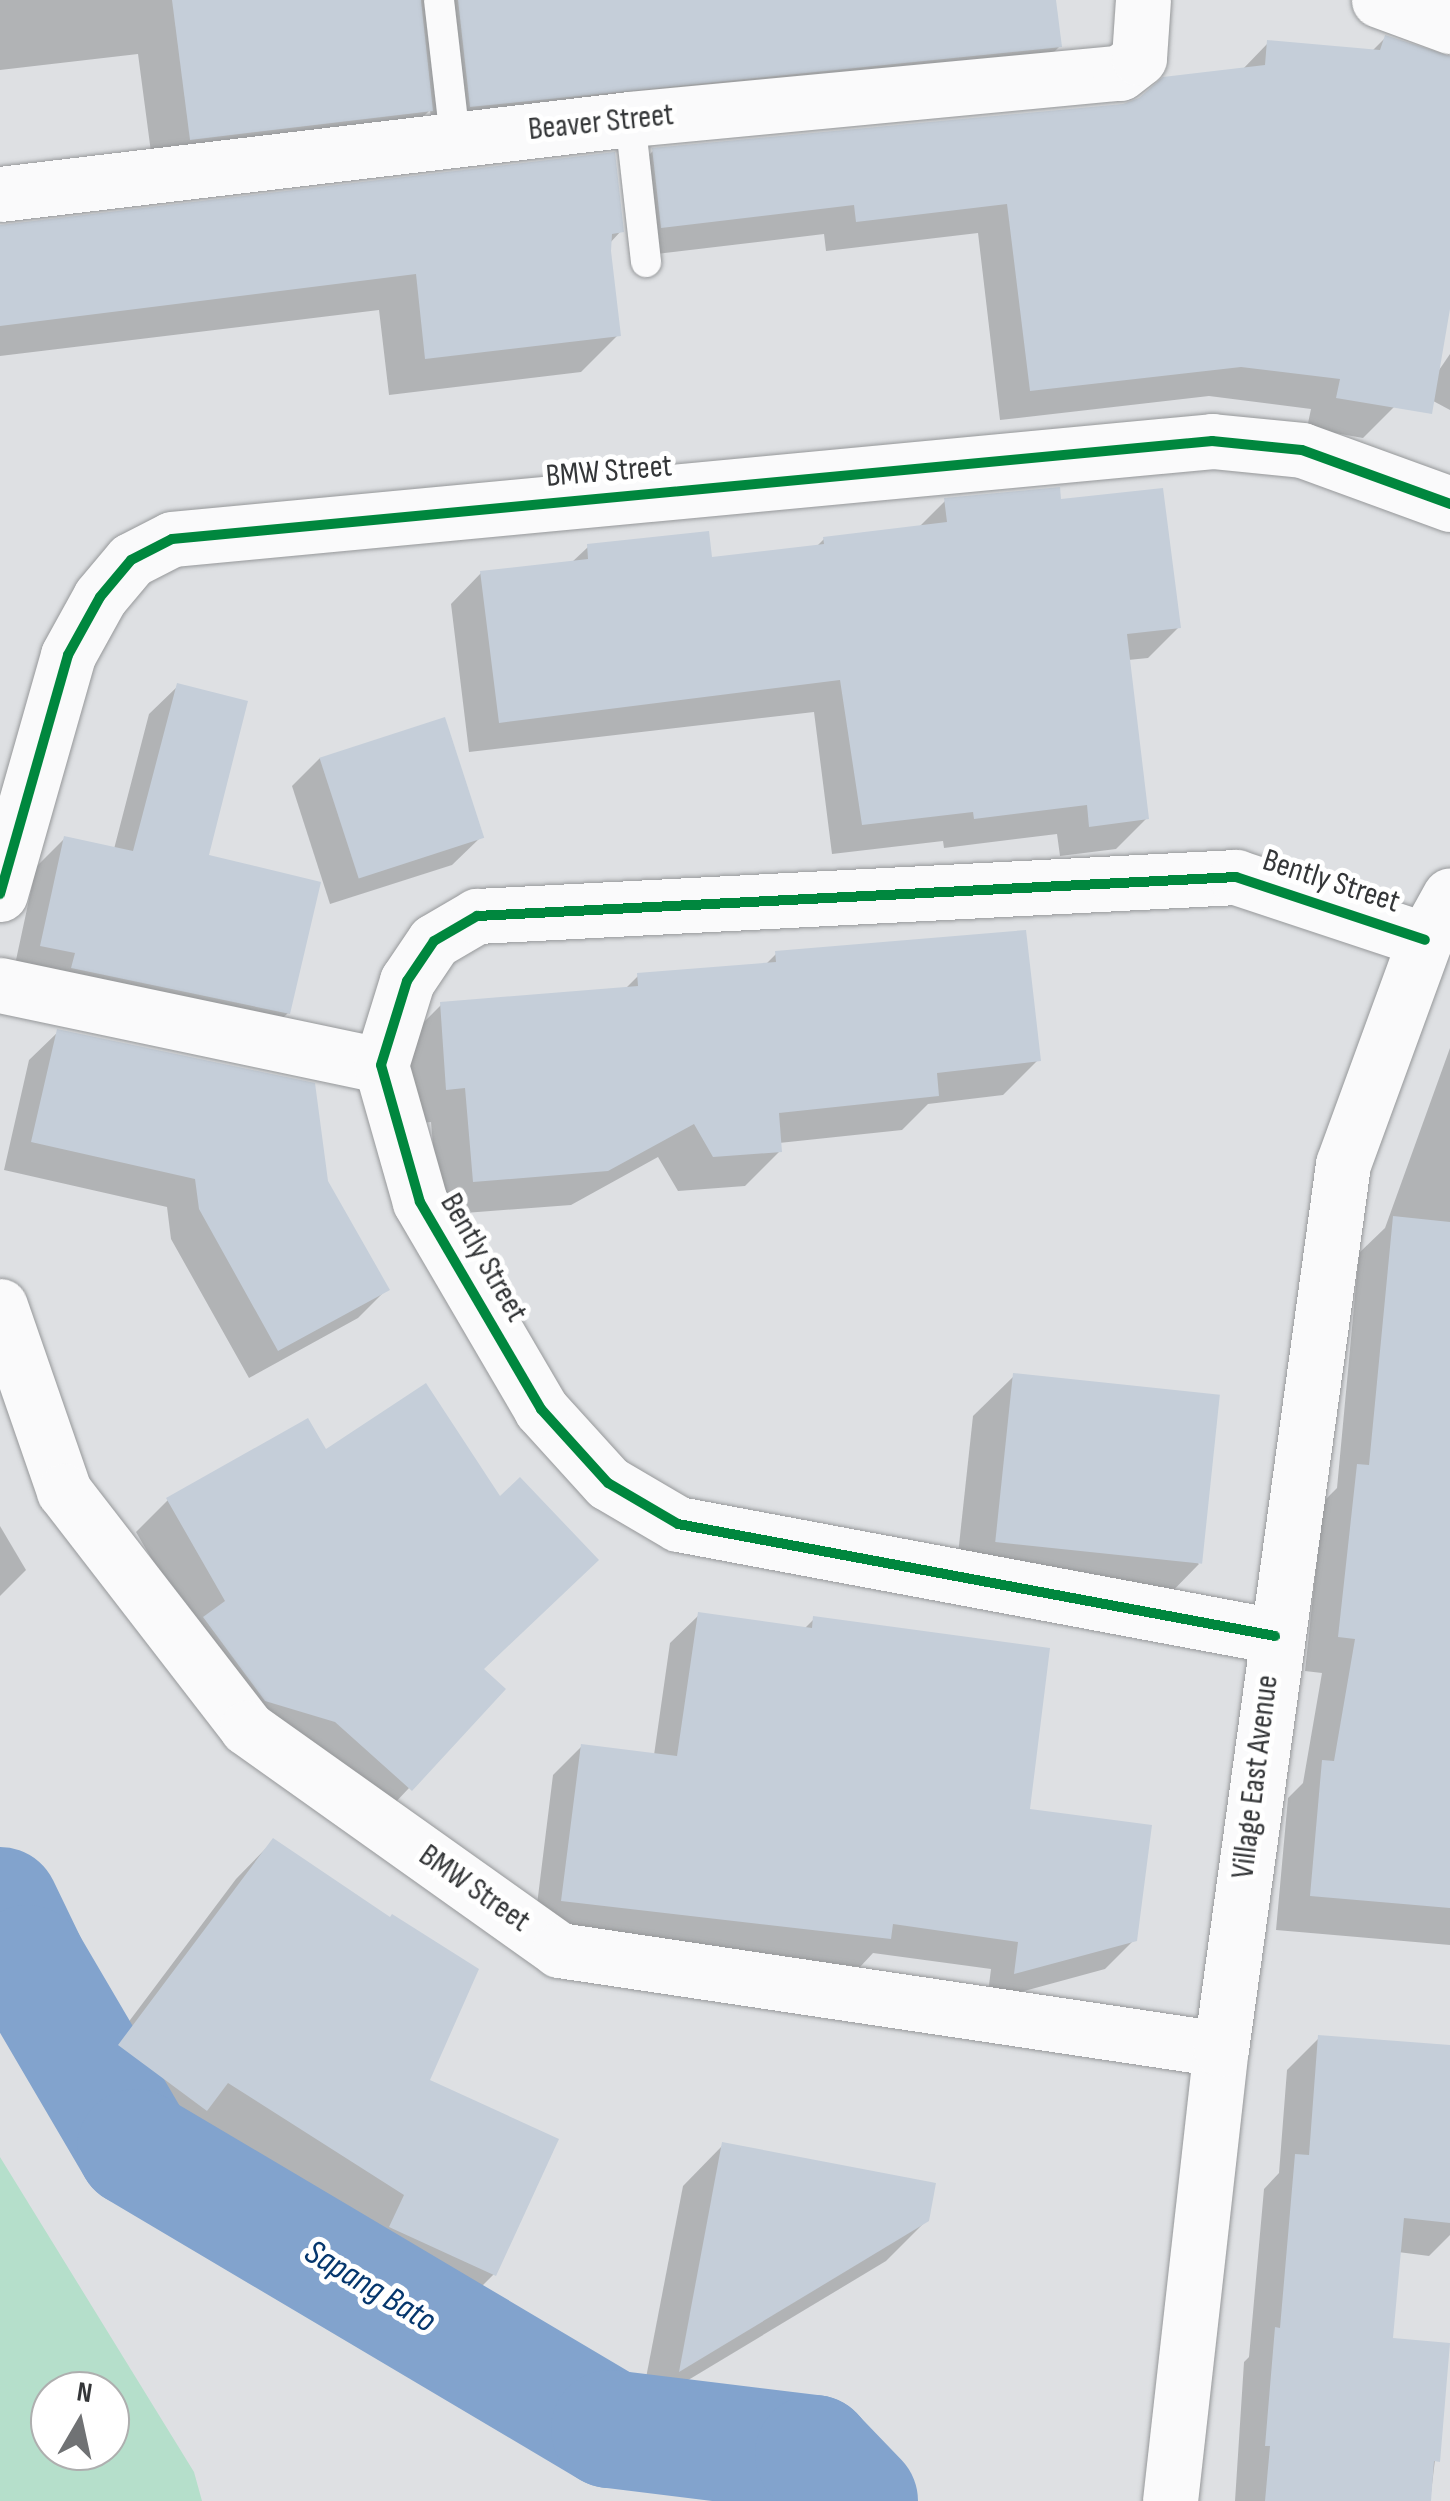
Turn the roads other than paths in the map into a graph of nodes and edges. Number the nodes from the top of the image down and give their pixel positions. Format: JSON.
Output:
{"nodes":[{"id":1,"x":439,"y":0,"type":"edge"},
{"id":2,"x":1142,"y":0,"type":"edge"},
{"id":3,"x":1379,"y":0,"type":"edge"},
{"id":4,"x":1450,"y":26,"type":"edge"},
{"id":5,"x":630,"y":119,"type":"junction"},
{"id":6,"x":455,"y":139,"type":"junction"},
{"id":7,"x":0,"y":194,"type":"edge"},
{"id":8,"x":646,"y":262,"type":"dead end"},
{"id":9,"x":1450,"y":504,"type":"edge"},
{"id":10,"x":0,"y":894,"type":"edge"},
{"id":11,"x":1438,"y":918,"type":"edge"},
{"id":12,"x":0,"y":986,"type":"edge"},
{"id":13,"x":380,"y":1065,"type":"junction"},
{"id":14,"x":0,"y":1306,"type":"edge"},
{"id":15,"x":1275,"y":1636,"type":"junction"},
{"id":16,"x":1221,"y":2050,"type":"junction"},
{"id":17,"x":1170,"y":2501,"type":"edge"}],
"edges":[{"from":1,"to":6,"type":"lane"},
{"from":2,"to":5,"type":"street","name":"Beaver Street"},
{"from":3,"to":4,"type":"street"},
{"from":5,"to":6,"type":"street","name":"Beaver Street"},
{"from":5,"to":8,"type":"lane"},
{"from":6,"to":7,"type":"street","name":"Beaver Street"},
{"from":9,"to":10,"type":"street","name":"BMW Street"},
{"from":11,"to":13,"type":"street","name":"Bently Street"},
{"from":11,"to":15,"type":"street","name":"Village East Avenue"},
{"from":12,"to":13,"type":"street"},
{"from":13,"to":15,"type":"street","name":"Bently Street"},
{"from":14,"to":16,"type":"street","name":"BMW Street"},
{"from":15,"to":16,"type":"street","name":"Village East Avenue"},
{"from":16,"to":17,"type":"street","name":"Village East Avenue"}]}
